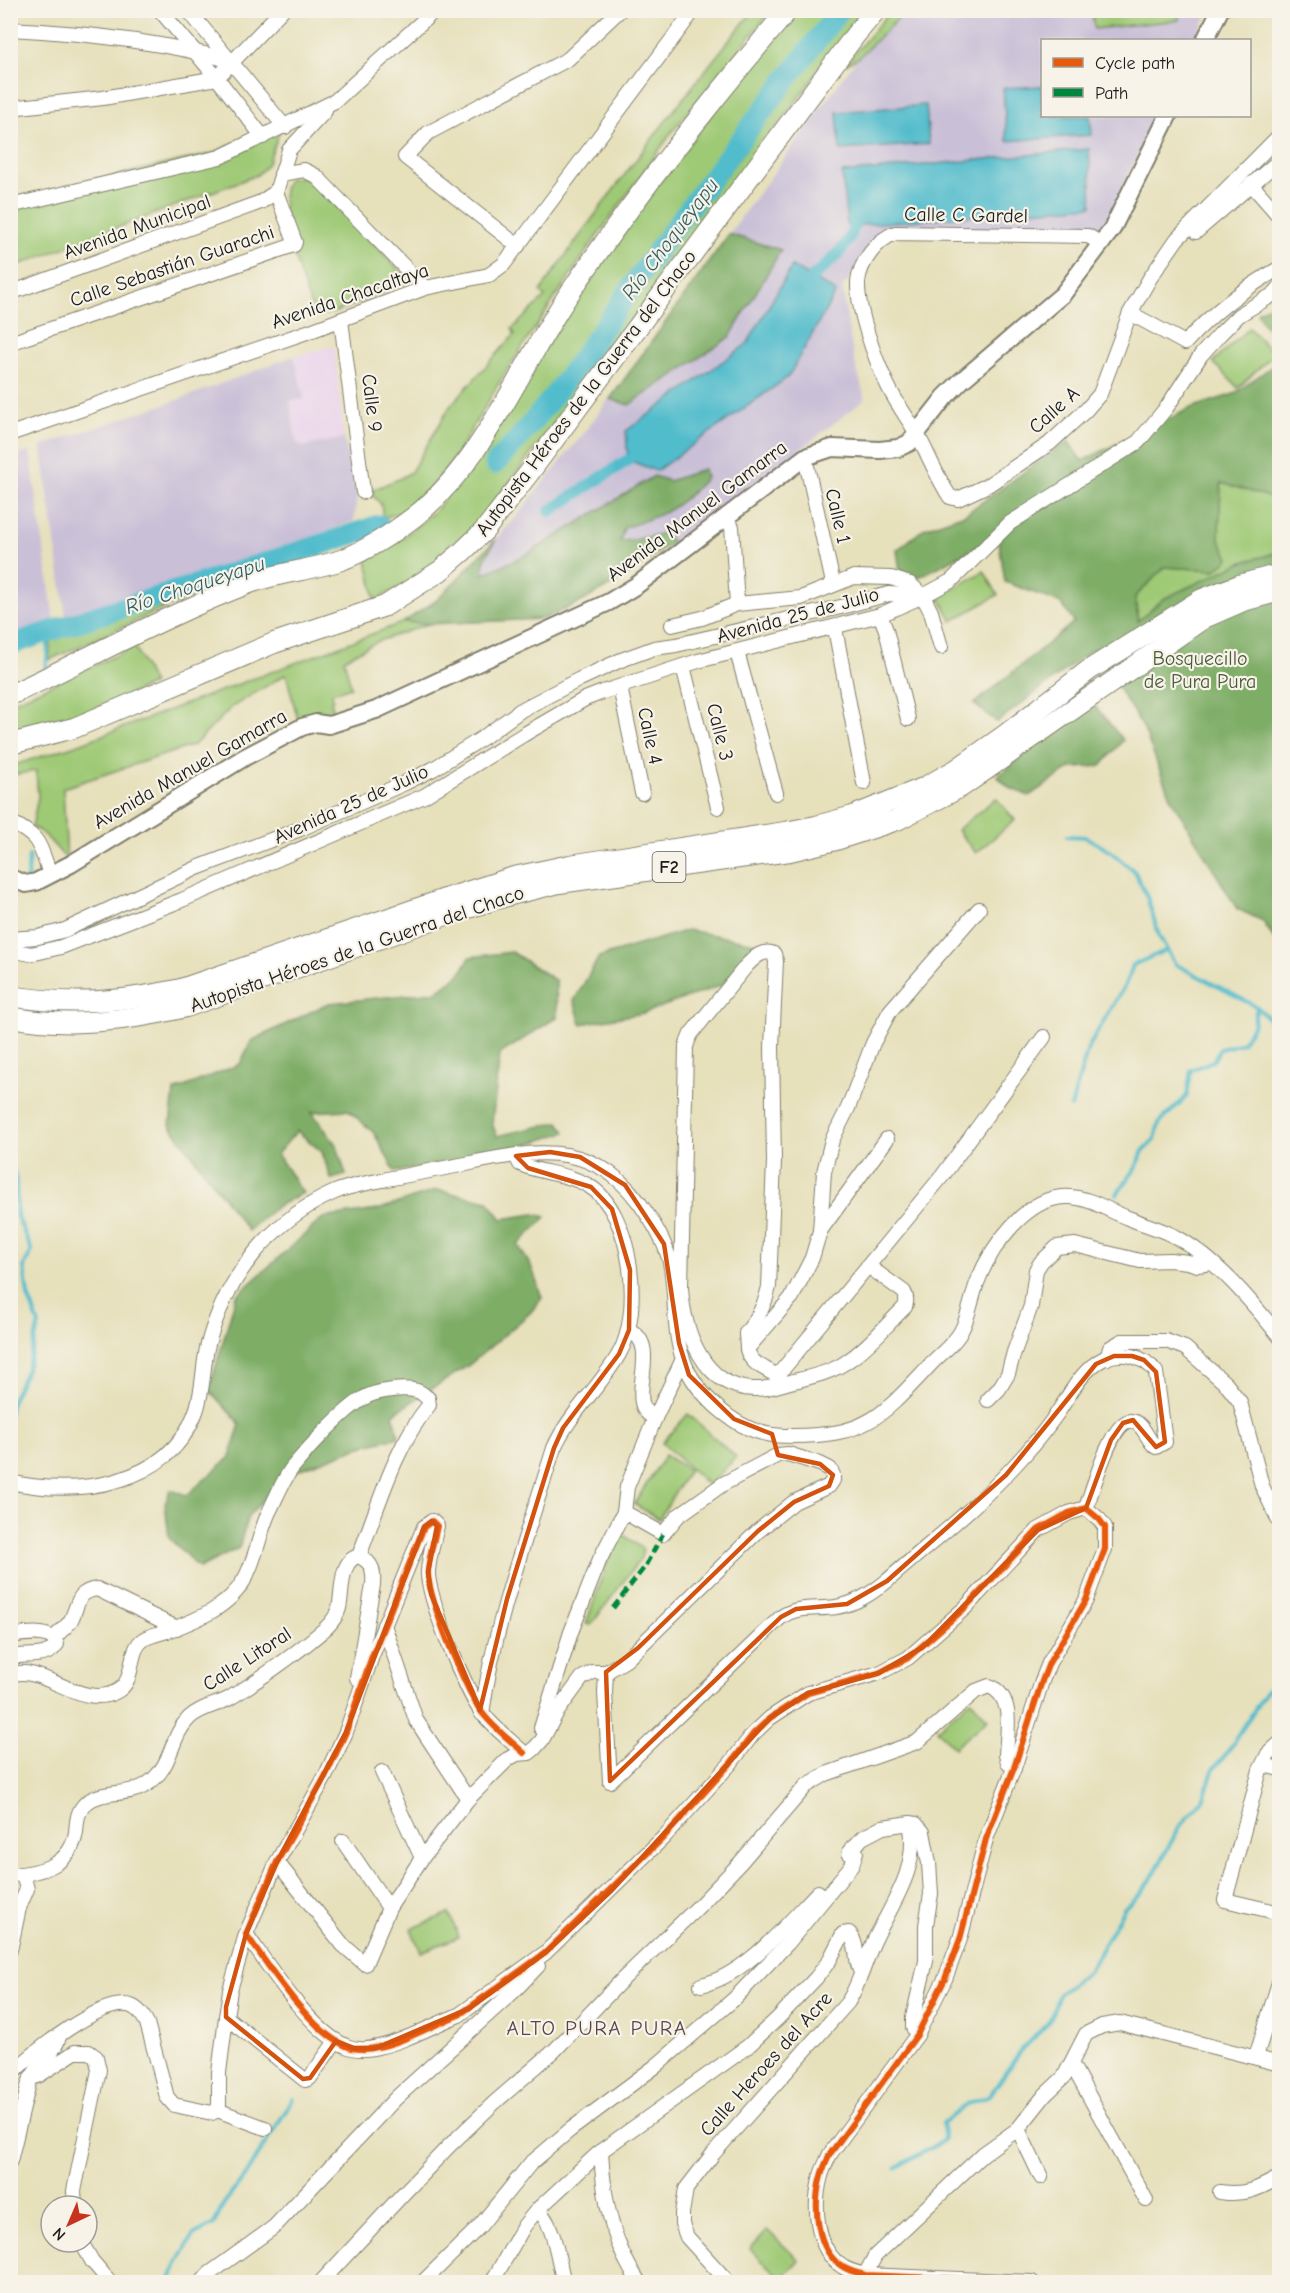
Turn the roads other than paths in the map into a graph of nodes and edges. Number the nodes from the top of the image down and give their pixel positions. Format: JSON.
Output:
{"nodes":[{"id":1,"x":160,"y":10,"type":"edge"},
{"id":2,"x":188,"y":10,"type":"edge"},
{"id":3,"x":282,"y":10,"type":"edge"},
{"id":4,"x":435,"y":10,"type":"edge"},
{"id":5,"x":620,"y":10,"type":"edge"},
{"id":6,"x":694,"y":10,"type":"edge"},
{"id":7,"x":788,"y":10,"type":"edge"},
{"id":8,"x":876,"y":10,"type":"edge"},
{"id":9,"x":1220,"y":10,"type":"edge"},
{"id":10,"x":10,"y":29,"type":"edge"},
{"id":11,"x":1206,"y":39,"type":"edge"},
{"id":12,"x":194,"y":51,"type":"junction"},
{"id":13,"x":232,"y":61,"type":"junction"},
{"id":14,"x":217,"y":78,"type":"junction"},
{"id":15,"x":335,"y":101,"type":"junction"},
{"id":16,"x":10,"y":108,"type":"edge"},
{"id":17,"x":1168,"y":117,"type":"edge"},
{"id":18,"x":285,"y":127,"type":"junction"},
{"id":19,"x":1280,"y":135,"type":"edge"},
{"id":20,"x":263,"y":138,"type":"junction"},
{"id":21,"x":1280,"y":160,"type":"edge"},
{"id":22,"x":281,"y":174,"type":"junction"},
{"id":23,"x":1251,"y":184,"type":"junction"},
{"id":24,"x":276,"y":192,"type":"junction"},
{"id":25,"x":10,"y":206,"type":"edge"},
{"id":26,"x":1280,"y":217,"type":"edge"},
{"id":27,"x":1102,"y":244,"type":"junction"},
{"id":28,"x":1174,"y":245,"type":"junction"},
{"id":29,"x":518,"y":246,"type":"junction"},
{"id":30,"x":1280,"y":268,"type":"edge"},
{"id":31,"x":1280,"y":287,"type":"edge"},
{"id":32,"x":425,"y":288,"type":"junction"},
{"id":33,"x":10,"y":293,"type":"edge"},
{"id":34,"x":1130,"y":313,"type":"junction"},
{"id":35,"x":341,"y":320,"type":"junction"},
{"id":36,"x":10,"y":343,"type":"edge"},
{"id":37,"x":10,"y":434,"type":"edge"},
{"id":38,"x":917,"y":434,"type":"junction"},
{"id":39,"x":805,"y":457,"type":"junction"},
{"id":40,"x":363,"y":492,"type":"dead end"},
{"id":41,"x":725,"y":518,"type":"junction"},
{"id":42,"x":1280,"y":574,"type":"edge"},
{"id":43,"x":833,"y":583,"type":"junction"},
{"id":44,"x":1280,"y":591,"type":"edge"},
{"id":45,"x":923,"y":596,"type":"junction"},
{"id":46,"x":737,"y":604,"type":"junction"},
{"id":47,"x":880,"y":615,"type":"junction"},
{"id":48,"x":672,"y":625,"type":"dead end"},
{"id":49,"x":835,"y":628,"type":"junction"},
{"id":50,"x":941,"y":646,"type":"dead end"},
{"id":51,"x":737,"y":652,"type":"junction"},
{"id":52,"x":683,"y":666,"type":"junction"},
{"id":53,"x":620,"y":687,"type":"junction"},
{"id":54,"x":10,"y":695,"type":"edge"},
{"id":55,"x":908,"y":719,"type":"dead end"},
{"id":56,"x":10,"y":744,"type":"edge"},
{"id":57,"x":864,"y":783,"type":"dead end"},
{"id":58,"x":642,"y":793,"type":"dead end"},
{"id":59,"x":776,"y":793,"type":"dead end"},
{"id":60,"x":718,"y":807,"type":"dead end"},
{"id":61,"x":10,"y":822,"type":"edge"},
{"id":62,"x":50,"y":874,"type":"junction"},
{"id":63,"x":10,"y":878,"type":"edge"},
{"id":64,"x":979,"y":909,"type":"dead end"},
{"id":65,"x":10,"y":939,"type":"edge"},
{"id":66,"x":10,"y":950,"type":"edge"},
{"id":67,"x":10,"y":996,"type":"edge"},
{"id":68,"x":10,"y":1017,"type":"edge"},
{"id":69,"x":1044,"y":1037,"type":"dead end"},
{"id":70,"x":887,"y":1139,"type":"dead end"},
{"id":71,"x":516,"y":1156,"type":"junction"},
{"id":72,"x":820,"y":1231,"type":"junction"},
{"id":73,"x":1211,"y":1263,"type":"junction"},
{"id":74,"x":868,"y":1266,"type":"junction"},
{"id":75,"x":629,"y":1330,"type":"junction"},
{"id":76,"x":1280,"y":1337,"type":"edge"},
{"id":77,"x":747,"y":1349,"type":"junction"},
{"id":78,"x":1107,"y":1358,"type":"junction"},
{"id":79,"x":683,"y":1359,"type":"junction"},
{"id":80,"x":781,"y":1379,"type":"junction"},
{"id":81,"x":988,"y":1400,"type":"dead end"},
{"id":82,"x":655,"y":1418,"type":"junction"},
{"id":83,"x":772,"y":1434,"type":"junction"},
{"id":84,"x":778,"y":1455,"type":"junction"},
{"id":85,"x":10,"y":1482,"type":"edge"},
{"id":86,"x":1086,"y":1508,"type":"junction"},
{"id":87,"x":624,"y":1512,"type":"junction"},
{"id":88,"x":1280,"y":1523,"type":"edge"},
{"id":89,"x":359,"y":1556,"type":"junction"},
{"id":90,"x":384,"y":1625,"type":"junction"},
{"id":91,"x":177,"y":1628,"type":"junction"},
{"id":92,"x":10,"y":1635,"type":"edge"},
{"id":93,"x":54,"y":1638,"type":"junction"},
{"id":94,"x":10,"y":1657,"type":"edge"},
{"id":95,"x":606,"y":1672,"type":"junction"},
{"id":96,"x":10,"y":1675,"type":"edge"},
{"id":97,"x":361,"y":1687,"type":"junction"},
{"id":98,"x":482,"y":1714,"type":"junction"},
{"id":99,"x":1280,"y":1743,"type":"edge"},
{"id":100,"x":526,"y":1753,"type":"junction"},
{"id":101,"x":1263,"y":1765,"type":"junction"},
{"id":102,"x":1014,"y":1768,"type":"junction"},
{"id":103,"x":1280,"y":1769,"type":"edge"},
{"id":104,"x":382,"y":1772,"type":"dead end"},
{"id":105,"x":468,"y":1799,"type":"junction"},
{"id":106,"x":910,"y":1823,"type":"junction"},
{"id":107,"x":343,"y":1841,"type":"dead end"},
{"id":108,"x":853,"y":1847,"type":"junction"},
{"id":109,"x":422,"y":1858,"type":"junction"},
{"id":110,"x":277,"y":1862,"type":"junction"},
{"id":111,"x":17,"y":1875,"type":"edge"},
{"id":112,"x":389,"y":1908,"type":"junction"},
{"id":113,"x":1280,"y":1913,"type":"edge"},
{"id":114,"x":246,"y":1934,"type":"junction"},
{"id":115,"x":10,"y":1950,"type":"edge"},
{"id":116,"x":545,"y":1953,"type":"junction"},
{"id":117,"x":861,"y":1972,"type":"junction"},
{"id":118,"x":1280,"y":1979,"type":"edge"},
{"id":119,"x":701,"y":1985,"type":"dead end"},
{"id":120,"x":226,"y":2017,"type":"junction"},
{"id":121,"x":917,"y":2035,"type":"junction"},
{"id":122,"x":58,"y":2036,"type":"junction"},
{"id":123,"x":336,"y":2041,"type":"junction"},
{"id":124,"x":1256,"y":2057,"type":"junction"},
{"id":125,"x":1280,"y":2064,"type":"edge"},
{"id":126,"x":1072,"y":2065,"type":"junction"},
{"id":127,"x":10,"y":2075,"type":"edge"},
{"id":128,"x":31,"y":2077,"type":"junction"},
{"id":129,"x":217,"y":2110,"type":"junction"},
{"id":130,"x":265,"y":2128,"type":"dead end"},
{"id":131,"x":1018,"y":2129,"type":"junction"},
{"id":132,"x":601,"y":2151,"type":"junction"},
{"id":133,"x":10,"y":2161,"type":"edge"},
{"id":134,"x":1041,"y":2177,"type":"dead end"},
{"id":135,"x":1280,"y":2177,"type":"edge"},
{"id":136,"x":1220,"y":2192,"type":"dead end"},
{"id":137,"x":74,"y":2194,"type":"edge"},
{"id":138,"x":1146,"y":2200,"type":"dead end"},
{"id":139,"x":537,"y":2210,"type":"junction"},
{"id":140,"x":89,"y":2254,"type":"edge"},
{"id":141,"x":865,"y":2276,"type":"junction"},
{"id":142,"x":110,"y":2283,"type":"edge"},
{"id":143,"x":202,"y":2283,"type":"edge"},
{"id":144,"x":321,"y":2283,"type":"edge"},
{"id":145,"x":423,"y":2283,"type":"edge"},
{"id":146,"x":492,"y":2283,"type":"edge"},
{"id":147,"x":564,"y":2283,"type":"edge"},
{"id":148,"x":639,"y":2283,"type":"edge"},
{"id":149,"x":728,"y":2283,"type":"edge"},
{"id":150,"x":1032,"y":2283,"type":"edge"}],
"edges":[{"from":1,"to":12,"type":"street"},
{"from":2,"to":13,"type":"street"},
{"from":3,"to":13,"type":"street"},
{"from":4,"to":15,"type":"street"},
{"from":5,"to":29,"type":"street"},
{"from":6,"to":29,"type":"street","name":"Avenida Chacaltaya"},
{"from":7,"to":54,"type":"highway"},
{"from":8,"to":56,"type":"highway","name":"Autopista Héroes de la Guerra del Chaco"},
{"from":9,"to":11,"type":"main road"},
{"from":10,"to":12,"type":"street"},
{"from":12,"to":13,"type":"street"},
{"from":12,"to":14,"type":"street"},
{"from":13,"to":14,"type":"street"},
{"from":13,"to":18,"type":"street"},
{"from":14,"to":16,"type":"street"},
{"from":14,"to":20,"type":"street"},
{"from":15,"to":18,"type":"street"},
{"from":15,"to":22,"type":"street"},
{"from":17,"to":27,"type":"main road","name":"Avenida Manuel Gamarra"},
{"from":18,"to":20,"type":"street"},
{"from":19,"to":28,"type":"street","name":"Calle A"},
{"from":20,"to":25,"type":"street"},
{"from":21,"to":23,"type":"street"},
{"from":22,"to":24,"type":"street"},
{"from":22,"to":32,"type":"street"},
{"from":23,"to":26,"type":"street"},
{"from":23,"to":28,"type":"street"},
{"from":24,"to":33,"type":"street","name":"Avenida Municipal"},
{"from":24,"to":36,"type":"street","name":"Calle Sebastián Guarachi"},
{"from":27,"to":38,"type":"main road","name":"Avenida Manuel Gamarra"},
{"from":27,"to":38,"type":"street","name":"Calle C Gardel"},
{"from":28,"to":34,"type":"street","name":"Calle A"},
{"from":29,"to":32,"type":"street","name":"Avenida Chacaltaya"},
{"from":30,"to":34,"type":"street"},
{"from":31,"to":45,"type":"street"},
{"from":32,"to":35,"type":"street","name":"Avenida Chacaltaya"},
{"from":34,"to":38,"type":"street","name":"Calle A"},
{"from":35,"to":37,"type":"street","name":"Avenida Chacaltaya"},
{"from":35,"to":40,"type":"street","name":"Calle 9"},
{"from":38,"to":39,"type":"main road","name":"Avenida Manuel Gamarra"},
{"from":39,"to":41,"type":"main road","name":"Avenida Manuel Gamarra"},
{"from":39,"to":43,"type":"street","name":"Calle 1"},
{"from":41,"to":46,"type":"street"},
{"from":41,"to":62,"type":"main road","name":"Avenida Manuel Gamarra"},
{"from":42,"to":67,"type":"highway","name":"Autopista Héroes de la Guerra del Chaco","number":"F2"},
{"from":43,"to":45,"type":"street"},
{"from":43,"to":46,"type":"street"},
{"from":44,"to":68,"type":"highway","name":"Autopista Héroes de la Guerra del Chaco","number":"F2"},
{"from":45,"to":47,"type":"street","name":"Avenida 25 de Julio"},
{"from":45,"to":50,"type":"street"},
{"from":45,"to":65,"type":"street","name":"Avenida 25 de Julio"},
{"from":46,"to":48,"type":"street"},
{"from":47,"to":49,"type":"street","name":"Avenida 25 de Julio"},
{"from":47,"to":55,"type":"street"},
{"from":49,"to":51,"type":"street","name":"Avenida 25 de Julio"},
{"from":49,"to":57,"type":"street"},
{"from":51,"to":52,"type":"street","name":"Avenida 25 de Julio"},
{"from":51,"to":59,"type":"street"},
{"from":52,"to":53,"type":"street","name":"Avenida 25 de Julio"},
{"from":52,"to":60,"type":"street","name":"Calle 3"},
{"from":53,"to":58,"type":"street","name":"Calle 4"},
{"from":53,"to":66,"type":"street","name":"Avenida 25 de Julio"},
{"from":61,"to":62,"type":"street"},
{"from":62,"to":63,"type":"main road","name":"Avenida Manuel Gamarra"},
{"from":64,"to":72,"type":"street"},
{"from":69,"to":74,"type":"street"},
{"from":70,"to":72,"type":"street"},
{"from":71,"to":75,"type":"street"},
{"from":71,"to":79,"type":"street"},
{"from":71,"to":85,"type":"street"},
{"from":72,"to":77,"type":"street"},
{"from":73,"to":76,"type":"street"},
{"from":73,"to":81,"type":"street"},
{"from":73,"to":83,"type":"street"},
{"from":74,"to":80,"type":"street"},
{"from":74,"to":80,"type":"street"},
{"from":75,"to":82,"type":"street"},
{"from":75,"to":98,"type":"street"},
{"from":77,"to":80,"type":"street"},
{"from":77,"to":80,"type":"street"},
{"from":78,"to":86,"type":"street"},
{"from":78,"to":88,"type":"street"},
{"from":78,"to":95,"type":"street"},
{"from":79,"to":82,"type":"street"},
{"from":79,"to":83,"type":"street"},
{"from":82,"to":87,"type":"street"},
{"from":83,"to":84,"type":"street"},
{"from":84,"to":87,"type":"street"},
{"from":84,"to":95,"type":"street"},
{"from":86,"to":102,"type":"street"},
{"from":86,"to":116,"type":"street"},
{"from":87,"to":100,"type":"street"},
{"from":89,"to":91,"type":"street"},
{"from":89,"to":97,"type":"street"},
{"from":89,"to":111,"type":"street","name":"Calle Litoral"},
{"from":90,"to":97,"type":"street"},
{"from":90,"to":98,"type":"street"},
{"from":90,"to":105,"type":"street"},
{"from":91,"to":93,"type":"street"},
{"from":91,"to":96,"type":"street"},
{"from":92,"to":93,"type":"street"},
{"from":93,"to":94,"type":"street"},
{"from":95,"to":100,"type":"street"},
{"from":97,"to":110,"type":"street"},
{"from":98,"to":100,"type":"street"},
{"from":99,"to":101,"type":"street"},
{"from":100,"to":105,"type":"street"},
{"from":101,"to":103,"type":"street"},
{"from":101,"to":113,"type":"street"},
{"from":102,"to":121,"type":"street"},
{"from":102,"to":144,"type":"street"},
{"from":104,"to":109,"type":"street"},
{"from":105,"to":109,"type":"street"},
{"from":106,"to":108,"type":"street"},
{"from":106,"to":117,"type":"street","name":"Calle Heroes del Acre"},
{"from":106,"to":121,"type":"street"},
{"from":107,"to":112,"type":"street"},
{"from":108,"to":119,"type":"street"},
{"from":108,"to":145,"type":"street"},
{"from":109,"to":112,"type":"street"},
{"from":110,"to":112,"type":"street"},
{"from":110,"to":114,"type":"street"},
{"from":111,"to":115,"type":"street"},
{"from":114,"to":120,"type":"street"},
{"from":114,"to":123,"type":"street"},
{"from":116,"to":123,"type":"street"},
{"from":116,"to":143,"type":"street"},
{"from":117,"to":132,"type":"street"},
{"from":117,"to":149,"type":"street","name":"Calle Heroes del Acre"},
{"from":118,"to":124,"type":"street"},
{"from":120,"to":123,"type":"street"},
{"from":120,"to":129,"type":"street"},
{"from":121,"to":141,"type":"street"},
{"from":122,"to":127,"type":"street"},
{"from":122,"to":128,"type":"street"},
{"from":122,"to":129,"type":"street"},
{"from":124,"to":125,"type":"street"},
{"from":124,"to":126,"type":"street"},
{"from":126,"to":131,"type":"street"},
{"from":126,"to":138,"type":"street"},
{"from":128,"to":133,"type":"street"},
{"from":128,"to":137,"type":"street"},
{"from":129,"to":130,"type":"street"},
{"from":131,"to":134,"type":"street"},
{"from":131,"to":141,"type":"street"},
{"from":132,"to":139,"type":"street"},
{"from":132,"to":148,"type":"street"},
{"from":135,"to":136,"type":"street"},
{"from":139,"to":146,"type":"street"},
{"from":139,"to":147,"type":"street"},
{"from":140,"to":142,"type":"street"},
{"from":141,"to":150,"type":"street"}]}
